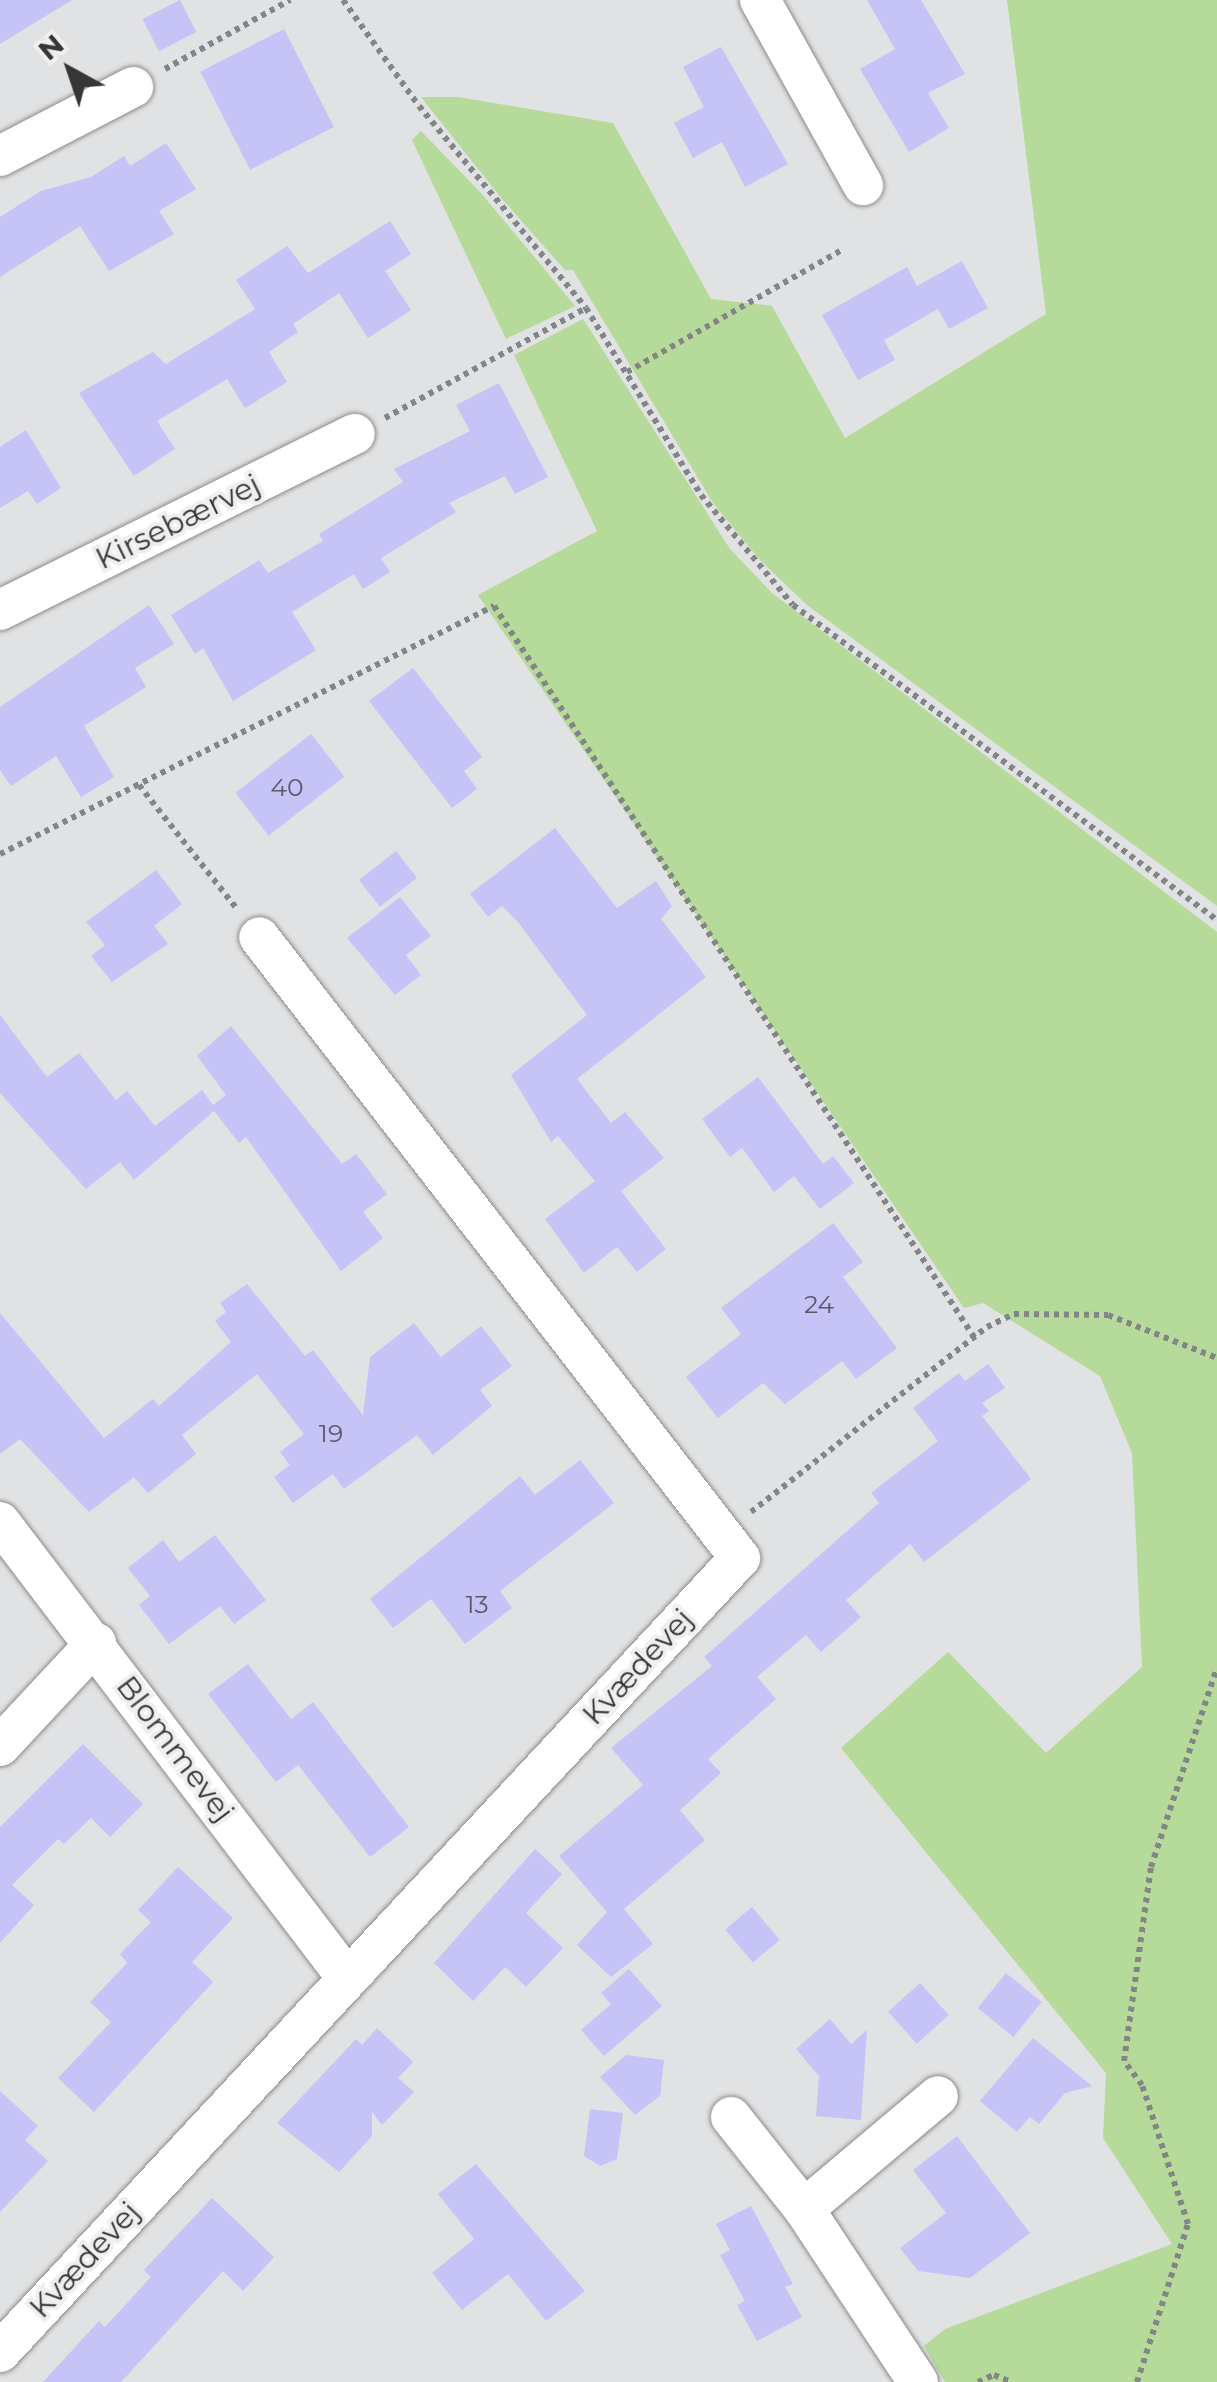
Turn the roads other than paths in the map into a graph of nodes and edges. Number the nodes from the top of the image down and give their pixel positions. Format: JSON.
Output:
{"nodes":[{"id":1,"x":760,"y":0,"type":"edge"},
{"id":2,"x":134,"y":87,"type":"road end"},
{"id":3,"x":0,"y":156,"type":"edge"},
{"id":4,"x":863,"y":185,"type":"dead end"},
{"id":5,"x":355,"y":434,"type":"road end"},
{"id":6,"x":0,"y":610,"type":"edge"},
{"id":7,"x":259,"y":937,"type":"road end"},
{"id":8,"x":0,"y":1522,"type":"edge"},
{"id":9,"x":96,"y":1643,"type":"junction"},
{"id":10,"x":0,"y":1746,"type":"edge"},
{"id":11,"x":348,"y":1978,"type":"junction"},
{"id":12,"x":938,"y":2096,"type":"dead end"},
{"id":13,"x":730,"y":2117,"type":"dead end"},
{"id":14,"x":804,"y":2209,"type":"junction"},
{"id":15,"x":0,"y":2352,"type":"edge"},
{"id":16,"x":918,"y":2382,"type":"edge"}],
"edges":[{"from":1,"to":4,"type":"street"},
{"from":2,"to":3,"type":"street"},
{"from":5,"to":6,"type":"street","name":"Kirsebærvej"},
{"from":7,"to":11,"type":"street","name":"Kvædevej"},
{"from":8,"to":9,"type":"street","name":"Blommevej"},
{"from":9,"to":10,"type":"street"},
{"from":9,"to":11,"type":"street","name":"Blommevej"},
{"from":11,"to":15,"type":"street","name":"Kvædevej"},
{"from":12,"to":14,"type":"street"},
{"from":13,"to":14,"type":"street"},
{"from":14,"to":16,"type":"street"}]}
